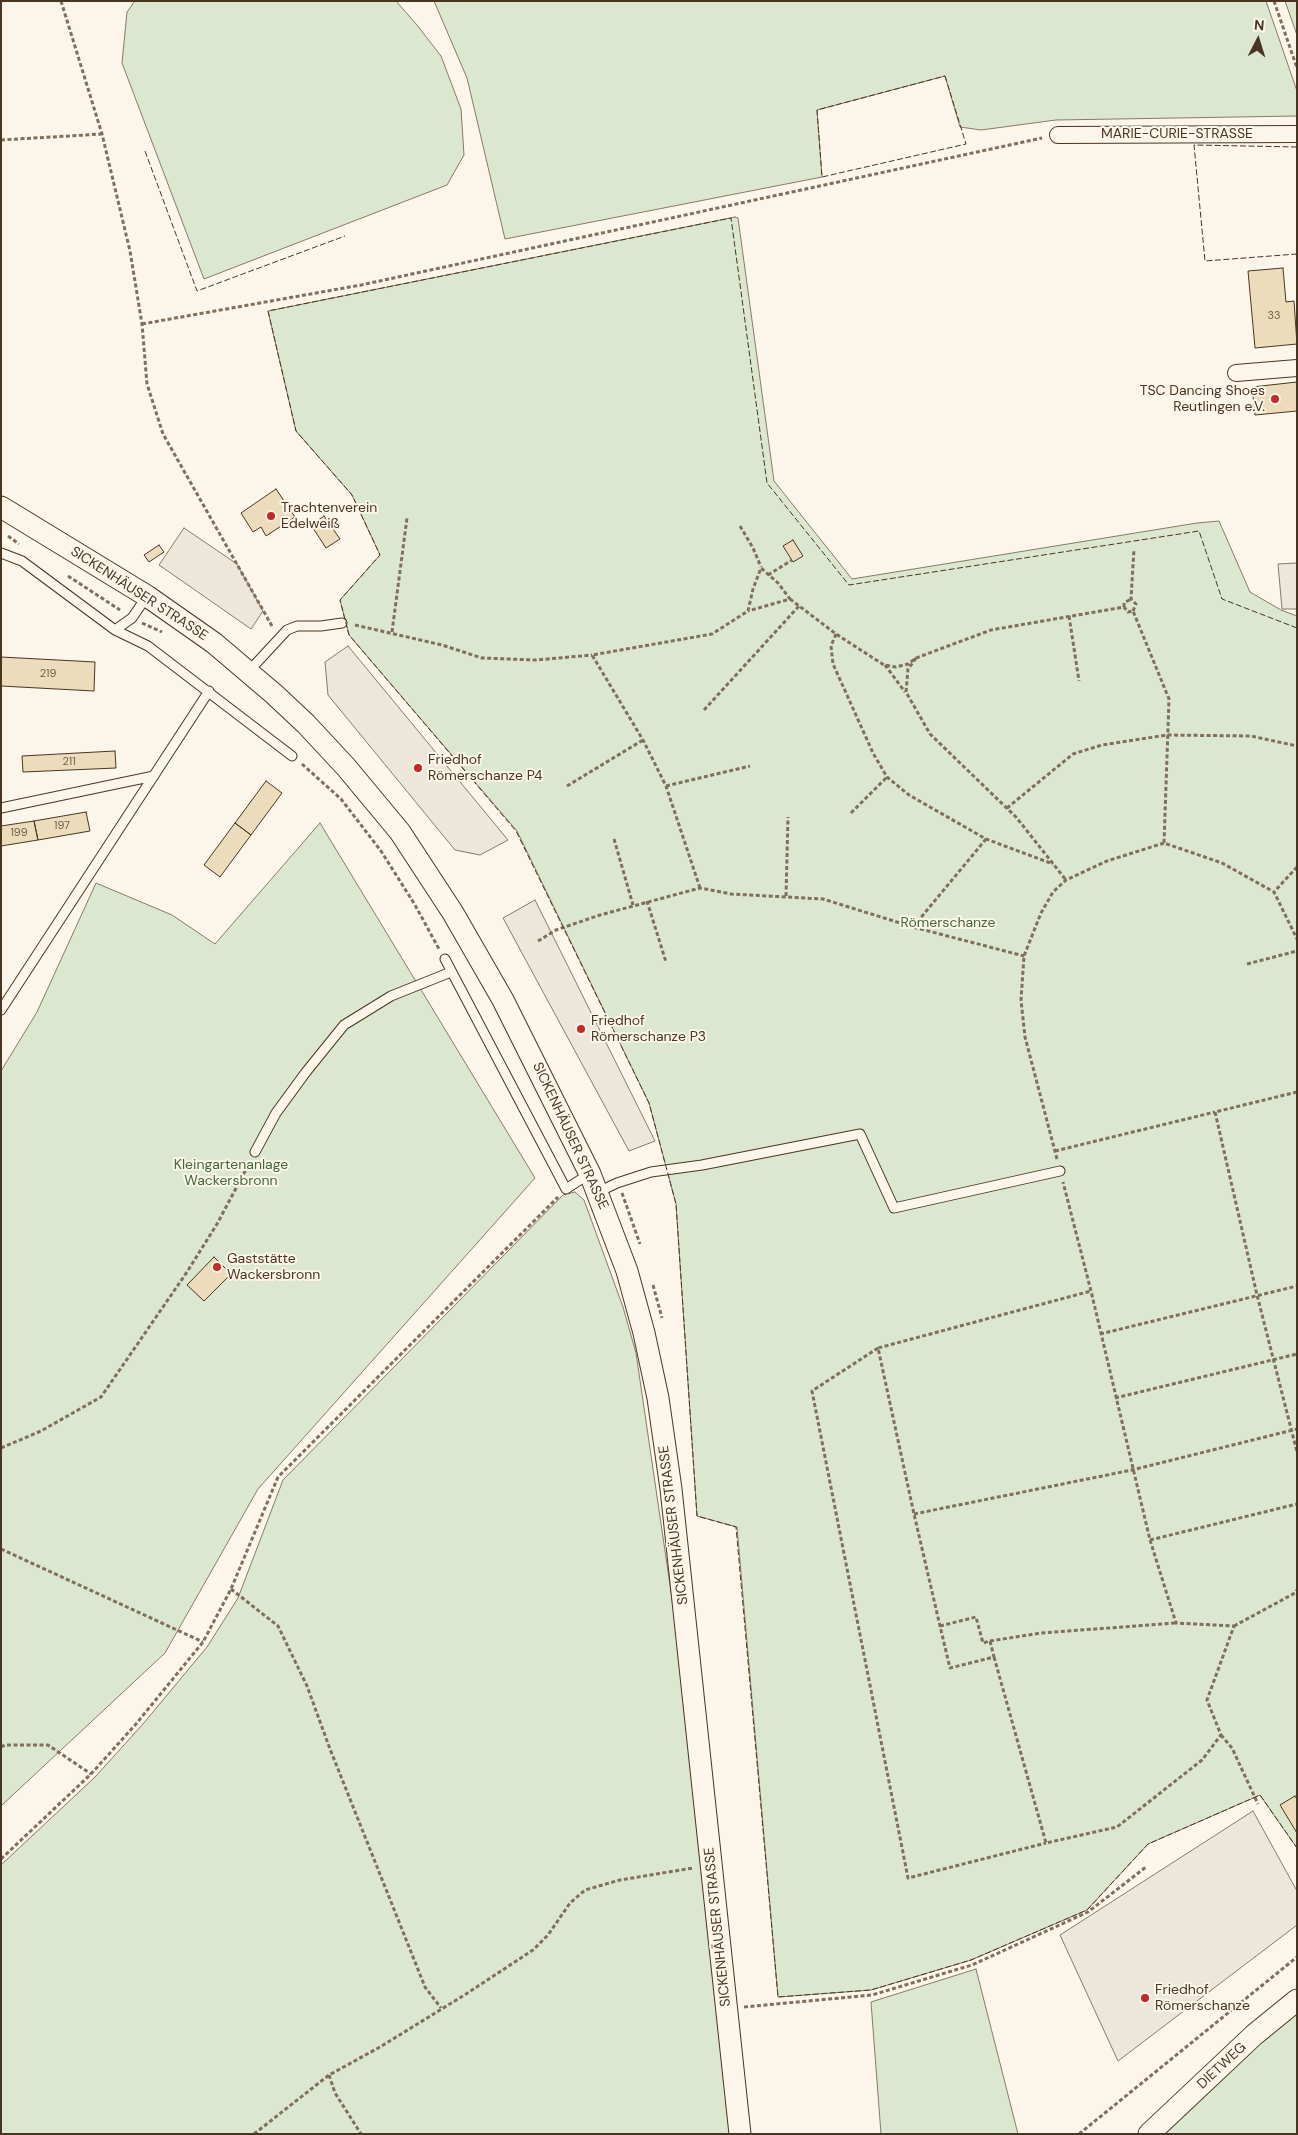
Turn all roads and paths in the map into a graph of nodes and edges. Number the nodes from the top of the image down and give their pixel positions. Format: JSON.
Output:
{"nodes":[{"id":1,"x":61,"y":1,"type":"edge"},
{"id":2,"x":1274,"y":1,"type":"edge"},
{"id":3,"x":1297,"y":68,"type":"edge"},
{"id":4,"x":102,"y":134,"type":"junction"},
{"id":5,"x":1297,"y":134,"type":"edge"},
{"id":6,"x":1058,"y":135,"type":"joint"},
{"id":7,"x":1,"y":140,"type":"edge"},
{"id":8,"x":142,"y":324,"type":"junction"},
{"id":9,"x":1297,"y":368,"type":"edge"},
{"id":10,"x":1236,"y":373,"type":"dead end"},
{"id":11,"x":1,"y":507,"type":"edge"},
{"id":12,"x":407,"y":518,"type":"dead end"},
{"id":13,"x":740,"y":526,"type":"dead end"},
{"id":14,"x":1,"y":532,"type":"edge"},
{"id":15,"x":20,"y":545,"type":"dead end"},
{"id":16,"x":1134,"y":549,"type":"dead end"},
{"id":17,"x":1,"y":553,"type":"edge"},
{"id":18,"x":792,"y":560,"type":"dead end"},
{"id":19,"x":761,"y":568,"type":"junction"},
{"id":20,"x":768,"y":575,"type":"junction"},
{"id":21,"x":67,"y":576,"type":"dead end"},
{"id":22,"x":147,"y":596,"type":"junction"},
{"id":23,"x":790,"y":599,"type":"junction"},
{"id":24,"x":1131,"y":599,"type":"junction"},
{"id":25,"x":799,"y":606,"type":"junction"},
{"id":26,"x":1124,"y":607,"type":"junction"},
{"id":27,"x":748,"y":610,"type":"junction"},
{"id":28,"x":1133,"y":611,"type":"junction"},
{"id":29,"x":1069,"y":616,"type":"junction"},
{"id":30,"x":132,"y":618,"type":"junction"},
{"id":31,"x":342,"y":623,"type":"joint"},
{"id":32,"x":115,"y":630,"type":"junction"},
{"id":33,"x":392,"y":632,"type":"junction"},
{"id":34,"x":163,"y":633,"type":"dead end"},
{"id":35,"x":836,"y":634,"type":"junction"},
{"id":36,"x":279,"y":637,"type":"junction"},
{"id":37,"x":592,"y":655,"type":"junction"},
{"id":38,"x":916,"y":658,"type":"junction"},
{"id":39,"x":884,"y":665,"type":"junction"},
{"id":40,"x":249,"y":671,"type":"junction"},
{"id":41,"x":1079,"y":681,"type":"dead end"},
{"id":42,"x":209,"y":691,"type":"junction"},
{"id":43,"x":906,"y":692,"type":"junction"},
{"id":44,"x":704,"y":710,"type":"dead end"},
{"id":45,"x":1167,"y":734,"type":"junction"},
{"id":46,"x":643,"y":740,"type":"junction"},
{"id":47,"x":1297,"y":746,"type":"edge"},
{"id":48,"x":292,"y":756,"type":"joint"},
{"id":49,"x":750,"y":766,"type":"dead end"},
{"id":50,"x":154,"y":776,"type":"junction"},
{"id":51,"x":887,"y":777,"type":"junction"},
{"id":52,"x":567,"y":786,"type":"dead end"},
{"id":53,"x":666,"y":786,"type":"junction"},
{"id":54,"x":1,"y":808,"type":"edge"},
{"id":55,"x":1007,"y":808,"type":"junction"},
{"id":56,"x":851,"y":813,"type":"dead end"},
{"id":57,"x":788,"y":817,"type":"dead end"},
{"id":58,"x":614,"y":839,"type":"dead end"},
{"id":59,"x":986,"y":839,"type":"junction"},
{"id":60,"x":1164,"y":843,"type":"junction"},
{"id":61,"x":1053,"y":864,"type":"junction"},
{"id":62,"x":1297,"y":867,"type":"edge"},
{"id":63,"x":1066,"y":880,"type":"junction"},
{"id":64,"x":700,"y":888,"type":"junction"},
{"id":65,"x":1274,"y":892,"type":"junction"},
{"id":66,"x":786,"y":896,"type":"junction"},
{"id":67,"x":647,"y":901,"type":"junction"},
{"id":68,"x":633,"y":905,"type":"junction"},
{"id":69,"x":913,"y":927,"type":"junction"},
{"id":70,"x":1297,"y":939,"type":"edge"},
{"id":71,"x":538,"y":940,"type":"dead end"},
{"id":72,"x":1297,"y":951,"type":"edge"},
{"id":73,"x":1024,"y":956,"type":"junction"},
{"id":74,"x":445,"y":959,"type":"joint"},
{"id":75,"x":666,"y":962,"type":"dead end"},
{"id":76,"x":1247,"y":964,"type":"dead end"},
{"id":77,"x":451,"y":972,"type":"junction"},
{"id":78,"x":1,"y":1010,"type":"edge"},
{"id":79,"x":1297,"y":1092,"type":"edge"},
{"id":80,"x":1215,"y":1112,"type":"junction"},
{"id":81,"x":1054,"y":1151,"type":"junction"},
{"id":82,"x":255,"y":1152,"type":"joint"},
{"id":83,"x":1060,"y":1171,"type":"junction"},
{"id":84,"x":602,"y":1183,"type":"junction"},
{"id":85,"x":566,"y":1189,"type":"junction"},
{"id":86,"x":641,"y":1247,"type":"dead end"},
{"id":87,"x":652,"y":1282,"type":"dead end"},
{"id":88,"x":1297,"y":1286,"type":"edge"},
{"id":89,"x":1091,"y":1291,"type":"junction"},
{"id":90,"x":1257,"y":1295,"type":"junction"},
{"id":91,"x":662,"y":1318,"type":"dead end"},
{"id":92,"x":1100,"y":1334,"type":"junction"},
{"id":93,"x":878,"y":1348,"type":"junction"},
{"id":94,"x":1297,"y":1354,"type":"edge"},
{"id":95,"x":1273,"y":1359,"type":"junction"},
{"id":96,"x":1115,"y":1398,"type":"junction"},
{"id":97,"x":1297,"y":1429,"type":"edge"},
{"id":98,"x":1291,"y":1431,"type":"junction"},
{"id":99,"x":1,"y":1448,"type":"edge"},
{"id":100,"x":1297,"y":1452,"type":"edge"},
{"id":101,"x":1132,"y":1470,"type":"junction"},
{"id":102,"x":1297,"y":1504,"type":"edge"},
{"id":103,"x":914,"y":1514,"type":"junction"},
{"id":104,"x":1150,"y":1540,"type":"junction"},
{"id":105,"x":1,"y":1549,"type":"edge"},
{"id":106,"x":231,"y":1590,"type":"junction"},
{"id":107,"x":1297,"y":1590,"type":"edge"},
{"id":108,"x":1176,"y":1623,"type":"junction"},
{"id":109,"x":940,"y":1626,"type":"junction"},
{"id":110,"x":1234,"y":1626,"type":"junction"},
{"id":111,"x":990,"y":1641,"type":"junction"},
{"id":112,"x":203,"y":1642,"type":"junction"},
{"id":113,"x":994,"y":1657,"type":"junction"},
{"id":114,"x":1221,"y":1735,"type":"junction"},
{"id":115,"x":1,"y":1747,"type":"edge"},
{"id":116,"x":91,"y":1774,"type":"junction"},
{"id":117,"x":1258,"y":1804,"type":"dead end"},
{"id":118,"x":1046,"y":1843,"type":"junction"},
{"id":119,"x":1,"y":1859,"type":"edge"},
{"id":120,"x":711,"y":1865,"type":"junction"},
{"id":121,"x":1146,"y":1867,"type":"dead end"},
{"id":122,"x":1297,"y":1957,"type":"edge"},
{"id":123,"x":1297,"y":2000,"type":"edge"},
{"id":124,"x":441,"y":2008,"type":"junction"},
{"id":125,"x":738,"y":2008,"type":"dead end"},
{"id":126,"x":329,"y":2075,"type":"junction"},
{"id":127,"x":254,"y":2134,"type":"edge"},
{"id":128,"x":361,"y":2134,"type":"edge"},
{"id":129,"x":740,"y":2134,"type":"edge"},
{"id":130,"x":1079,"y":2134,"type":"edge"},
{"id":131,"x":1149,"y":2134,"type":"edge"}],
"edges":[{"from":1,"to":4,"type":"path"},
{"from":2,"to":3,"type":"path"},
{"from":4,"to":7,"type":"path"},
{"from":4,"to":8,"type":"path"},
{"from":5,"to":6,"type":"street","name":"MARIE-CURIE-STRASSE"},
{"from":6,"to":8,"type":"path"},
{"from":8,"to":36,"type":"path"},
{"from":9,"to":10,"type":"street"},
{"from":11,"to":22,"type":"street","name":"SICKENHÄUSER STRASSE"},
{"from":12,"to":33,"type":"path"},
{"from":13,"to":19,"type":"path"},
{"from":14,"to":15,"type":"path"},
{"from":16,"to":24,"type":"path"},
{"from":17,"to":32,"type":"lane"},
{"from":18,"to":20,"type":"path"},
{"from":19,"to":20,"type":"path"},
{"from":19,"to":27,"type":"path"},
{"from":20,"to":23,"type":"path"},
{"from":21,"to":30,"type":"path"},
{"from":22,"to":30,"type":"lane"},
{"from":22,"to":40,"type":"street","name":"SICKENHÄUSER STRASSE"},
{"from":23,"to":25,"type":"path"},
{"from":23,"to":27,"type":"path"},
{"from":24,"to":26,"type":"path"},
{"from":24,"to":28,"type":"path"},
{"from":25,"to":35,"type":"path"},
{"from":25,"to":44,"type":"path"},
{"from":26,"to":28,"type":"path"},
{"from":26,"to":29,"type":"path"},
{"from":27,"to":37,"type":"path"},
{"from":28,"to":45,"type":"path"},
{"from":29,"to":38,"type":"path"},
{"from":29,"to":41,"type":"path"},
{"from":30,"to":32,"type":"lane"},
{"from":30,"to":34,"type":"path"},
{"from":31,"to":33,"type":"path"},
{"from":31,"to":36,"type":"lane"},
{"from":32,"to":42,"type":"lane"},
{"from":33,"to":37,"type":"path"},
{"from":35,"to":39,"type":"path"},
{"from":35,"to":51,"type":"path"},
{"from":36,"to":40,"type":"lane"},
{"from":37,"to":46,"type":"path"},
{"from":38,"to":39,"type":"path"},
{"from":38,"to":43,"type":"path"},
{"from":39,"to":43,"type":"path"},
{"from":40,"to":84,"type":"street","name":"SICKENHÄUSER STRASSE"},
{"from":42,"to":48,"type":"lane"},
{"from":42,"to":50,"type":"lane"},
{"from":43,"to":55,"type":"path"},
{"from":45,"to":47,"type":"path"},
{"from":45,"to":55,"type":"path"},
{"from":45,"to":60,"type":"path"},
{"from":46,"to":52,"type":"path"},
{"from":46,"to":53,"type":"path"},
{"from":48,"to":74,"type":"path"},
{"from":49,"to":53,"type":"path"},
{"from":50,"to":54,"type":"lane"},
{"from":50,"to":78,"type":"lane"},
{"from":51,"to":56,"type":"path"},
{"from":51,"to":59,"type":"path"},
{"from":53,"to":64,"type":"path"},
{"from":55,"to":61,"type":"path"},
{"from":57,"to":66,"type":"path"},
{"from":58,"to":68,"type":"path"},
{"from":59,"to":61,"type":"path"},
{"from":59,"to":69,"type":"path"},
{"from":60,"to":63,"type":"path"},
{"from":60,"to":65,"type":"path"},
{"from":61,"to":63,"type":"path"},
{"from":62,"to":65,"type":"path"},
{"from":63,"to":73,"type":"path"},
{"from":64,"to":66,"type":"path"},
{"from":64,"to":67,"type":"path"},
{"from":65,"to":70,"type":"path"},
{"from":66,"to":69,"type":"path"},
{"from":67,"to":68,"type":"path"},
{"from":67,"to":75,"type":"path"},
{"from":68,"to":71,"type":"path"},
{"from":69,"to":73,"type":"path"},
{"from":72,"to":76,"type":"path"},
{"from":73,"to":81,"type":"path"},
{"from":74,"to":77,"type":"lane"},
{"from":77,"to":82,"type":"lane"},
{"from":77,"to":85,"type":"lane"},
{"from":79,"to":80,"type":"path"},
{"from":80,"to":81,"type":"path"},
{"from":80,"to":90,"type":"path"},
{"from":81,"to":83,"type":"path"},
{"from":82,"to":99,"type":"path"},
{"from":83,"to":84,"type":"lane"},
{"from":83,"to":89,"type":"path"},
{"from":84,"to":85,"type":"lane"},
{"from":84,"to":86,"type":"path"},
{"from":84,"to":120,"type":"street","name":"SICKENHÄUSER STRASSE"},
{"from":85,"to":106,"type":"path"},
{"from":87,"to":91,"type":"path"},
{"from":88,"to":90,"type":"path"},
{"from":89,"to":92,"type":"path"},
{"from":89,"to":93,"type":"path"},
{"from":90,"to":92,"type":"path"},
{"from":90,"to":95,"type":"path"},
{"from":92,"to":96,"type":"path"},
{"from":93,"to":103,"type":"path"},
{"from":93,"to":118,"type":"path"},
{"from":94,"to":95,"type":"path"},
{"from":95,"to":96,"type":"path"},
{"from":95,"to":98,"type":"path"},
{"from":96,"to":101,"type":"path"},
{"from":97,"to":98,"type":"path"},
{"from":98,"to":100,"type":"path"},
{"from":98,"to":101,"type":"path"},
{"from":101,"to":103,"type":"path"},
{"from":101,"to":104,"type":"path"},
{"from":102,"to":104,"type":"path"},
{"from":103,"to":109,"type":"path"},
{"from":104,"to":108,"type":"path"},
{"from":105,"to":112,"type":"path"},
{"from":106,"to":112,"type":"path"},
{"from":106,"to":124,"type":"path"},
{"from":107,"to":110,"type":"path"},
{"from":108,"to":110,"type":"path"},
{"from":108,"to":111,"type":"path"},
{"from":109,"to":111,"type":"path"},
{"from":109,"to":113,"type":"path"},
{"from":110,"to":114,"type":"path"},
{"from":111,"to":113,"type":"path"},
{"from":112,"to":116,"type":"path"},
{"from":113,"to":118,"type":"path"},
{"from":114,"to":117,"type":"path"},
{"from":114,"to":118,"type":"path"},
{"from":115,"to":116,"type":"path"},
{"from":116,"to":119,"type":"path"},
{"from":120,"to":124,"type":"path"},
{"from":120,"to":129,"type":"street","name":"SICKENHÄUSER STRASSE"},
{"from":121,"to":125,"type":"path"},
{"from":122,"to":130,"type":"path"},
{"from":123,"to":131,"type":"street","name":"DIETWEG"},
{"from":124,"to":126,"type":"path"},
{"from":126,"to":127,"type":"path"},
{"from":126,"to":128,"type":"path"}]}
